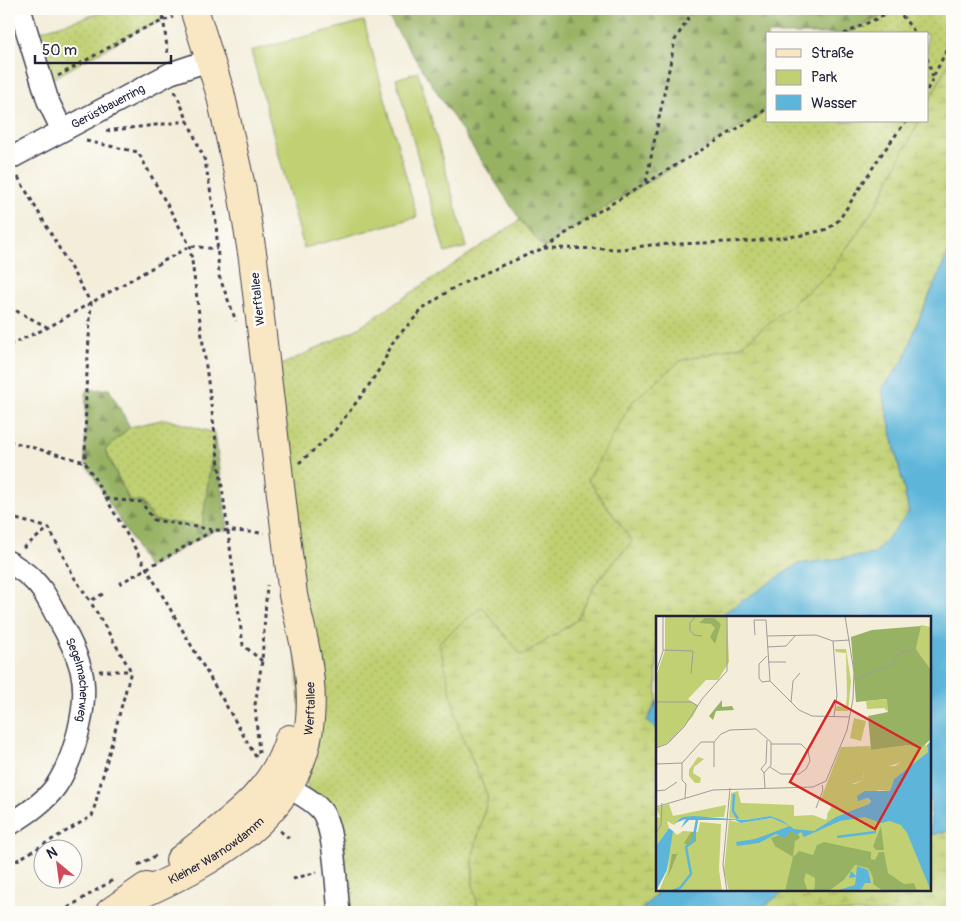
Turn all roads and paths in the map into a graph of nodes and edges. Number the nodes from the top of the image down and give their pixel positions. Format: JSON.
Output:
{"nodes":[{"id":1,"x":20,"y":9,"type":"edge"},
{"id":2,"x":162,"y":9,"type":"edge"},
{"id":3,"x":194,"y":9,"type":"edge"},
{"id":4,"x":694,"y":9,"type":"edge"},
{"id":5,"x":897,"y":9,"type":"edge"},
{"id":6,"x":947,"y":9,"type":"edge"},
{"id":7,"x":162,"y":21,"type":"junction"},
{"id":8,"x":848,"y":32,"type":"edge"},
{"id":9,"x":914,"y":32,"type":"edge"},
{"id":10,"x":952,"y":39,"type":"edge"},
{"id":11,"x":210,"y":60,"type":"junction"},
{"id":12,"x":928,"y":61,"type":"edge"},
{"id":13,"x":171,"y":73,"type":"junction"},
{"id":14,"x":933,"y":78,"type":"junction"},
{"id":15,"x":43,"y":84,"type":"junction"},
{"id":16,"x":928,"y":88,"type":"edge"},
{"id":17,"x":766,"y":107,"type":"edge"},
{"id":18,"x":188,"y":121,"type":"junction"},
{"id":19,"x":905,"y":122,"type":"edge"},
{"id":20,"x":62,"y":130,"type":"junction"},
{"id":21,"x":106,"y":131,"type":"dead end"},
{"id":22,"x":86,"y":141,"type":"dead end"},
{"id":23,"x":14,"y":168,"type":"edge"},
{"id":24,"x":646,"y":182,"type":"junction"},
{"id":25,"x":190,"y":246,"type":"junction"},
{"id":26,"x":544,"y":248,"type":"junction"},
{"id":27,"x":218,"y":250,"type":"junction"},
{"id":28,"x":91,"y":303,"type":"junction"},
{"id":29,"x":9,"y":307,"type":"edge"},
{"id":30,"x":47,"y":328,"type":"junction"},
{"id":31,"x":240,"y":330,"type":"dead end"},
{"id":32,"x":9,"y":345,"type":"edge"},
{"id":33,"x":9,"y":441,"type":"edge"},
{"id":34,"x":85,"y":462,"type":"junction"},
{"id":35,"x":277,"y":470,"type":"junction"},
{"id":36,"x":105,"y":499,"type":"junction"},
{"id":37,"x":9,"y":517,"type":"edge"},
{"id":38,"x":265,"y":523,"type":"dead end"},
{"id":39,"x":49,"y":528,"type":"junction"},
{"id":40,"x":214,"y":530,"type":"junction"},
{"id":41,"x":228,"y":530,"type":"junction"},
{"id":42,"x":266,"y":533,"type":"junction"},
{"id":43,"x":266,"y":542,"type":"dead end"},
{"id":44,"x":12,"y":558,"type":"edge"},
{"id":45,"x":148,"y":568,"type":"junction"},
{"id":46,"x":268,"y":578,"type":"dead end"},
{"id":47,"x":119,"y":584,"type":"dead end"},
{"id":48,"x":103,"y":594,"type":"dead end"},
{"id":49,"x":262,"y":661,"type":"junction"},
{"id":50,"x":81,"y":671,"type":"junction"},
{"id":51,"x":131,"y":671,"type":"dead end"},
{"id":52,"x":280,"y":784,"type":"junction"},
{"id":53,"x":9,"y":825,"type":"edge"},
{"id":54,"x":334,"y":869,"type":"junction"},
{"id":55,"x":293,"y":879,"type":"dead end"},
{"id":56,"x":122,"y":905,"type":"edge"},
{"id":57,"x":338,"y":912,"type":"edge"}],
"edges":[{"from":1,"to":15,"type":"street"},
{"from":2,"to":7,"type":"path"},
{"from":3,"to":7,"type":"path"},
{"from":3,"to":11,"type":"street","name":"Werftallee"},
{"from":4,"to":24,"type":"path"},
{"from":5,"to":6,"type":"path"},
{"from":5,"to":8,"type":"path"},
{"from":5,"to":9,"type":"path"},
{"from":7,"to":13,"type":"path"},
{"from":7,"to":15,"type":"path"},
{"from":10,"to":14,"type":"path"},
{"from":11,"to":13,"type":"street","name":"Gerüstbauerring"},
{"from":11,"to":35,"type":"street","name":"Werftallee"},
{"from":12,"to":14,"type":"path"},
{"from":13,"to":18,"type":"path"},
{"from":13,"to":20,"type":"street","name":"Gerüstbauerring"},
{"from":14,"to":16,"type":"path"},
{"from":15,"to":20,"type":"street"},
{"from":17,"to":24,"type":"path"},
{"from":18,"to":21,"type":"path"},
{"from":18,"to":27,"type":"path"},
{"from":19,"to":26,"type":"path"},
{"from":20,"to":23,"type":"street","name":"Gerüstbauerring"},
{"from":22,"to":25,"type":"path"},
{"from":23,"to":28,"type":"path"},
{"from":24,"to":26,"type":"path"},
{"from":25,"to":27,"type":"path"},
{"from":25,"to":28,"type":"path"},
{"from":25,"to":41,"type":"path"},
{"from":26,"to":35,"type":"path"},
{"from":27,"to":31,"type":"path"},
{"from":28,"to":30,"type":"path"},
{"from":28,"to":34,"type":"path"},
{"from":29,"to":30,"type":"path"},
{"from":30,"to":32,"type":"path"},
{"from":33,"to":34,"type":"path"},
{"from":34,"to":36,"type":"path"},
{"from":35,"to":52,"type":"street","name":"Werftallee"},
{"from":36,"to":40,"type":"path"},
{"from":36,"to":45,"type":"path"},
{"from":37,"to":39,"type":"path"},
{"from":38,"to":42,"type":"path"},
{"from":39,"to":44,"type":"path"},
{"from":39,"to":48,"type":"path"},
{"from":40,"to":41,"type":"path"},
{"from":40,"to":45,"type":"path"},
{"from":41,"to":42,"type":"path"},
{"from":41,"to":49,"type":"path"},
{"from":42,"to":43,"type":"path"},
{"from":44,"to":50,"type":"street","name":"Segelmacherweg"},
{"from":45,"to":47,"type":"path"},
{"from":45,"to":49,"type":"path"},
{"from":46,"to":49,"type":"path"},
{"from":50,"to":51,"type":"path"},
{"from":50,"to":53,"type":"street","name":"Segelmacherweg"},
{"from":52,"to":54,"type":"street"},
{"from":52,"to":56,"type":"street","name":"Kleiner Warnowdamm"},
{"from":54,"to":55,"type":"path"},
{"from":54,"to":57,"type":"street"}]}
